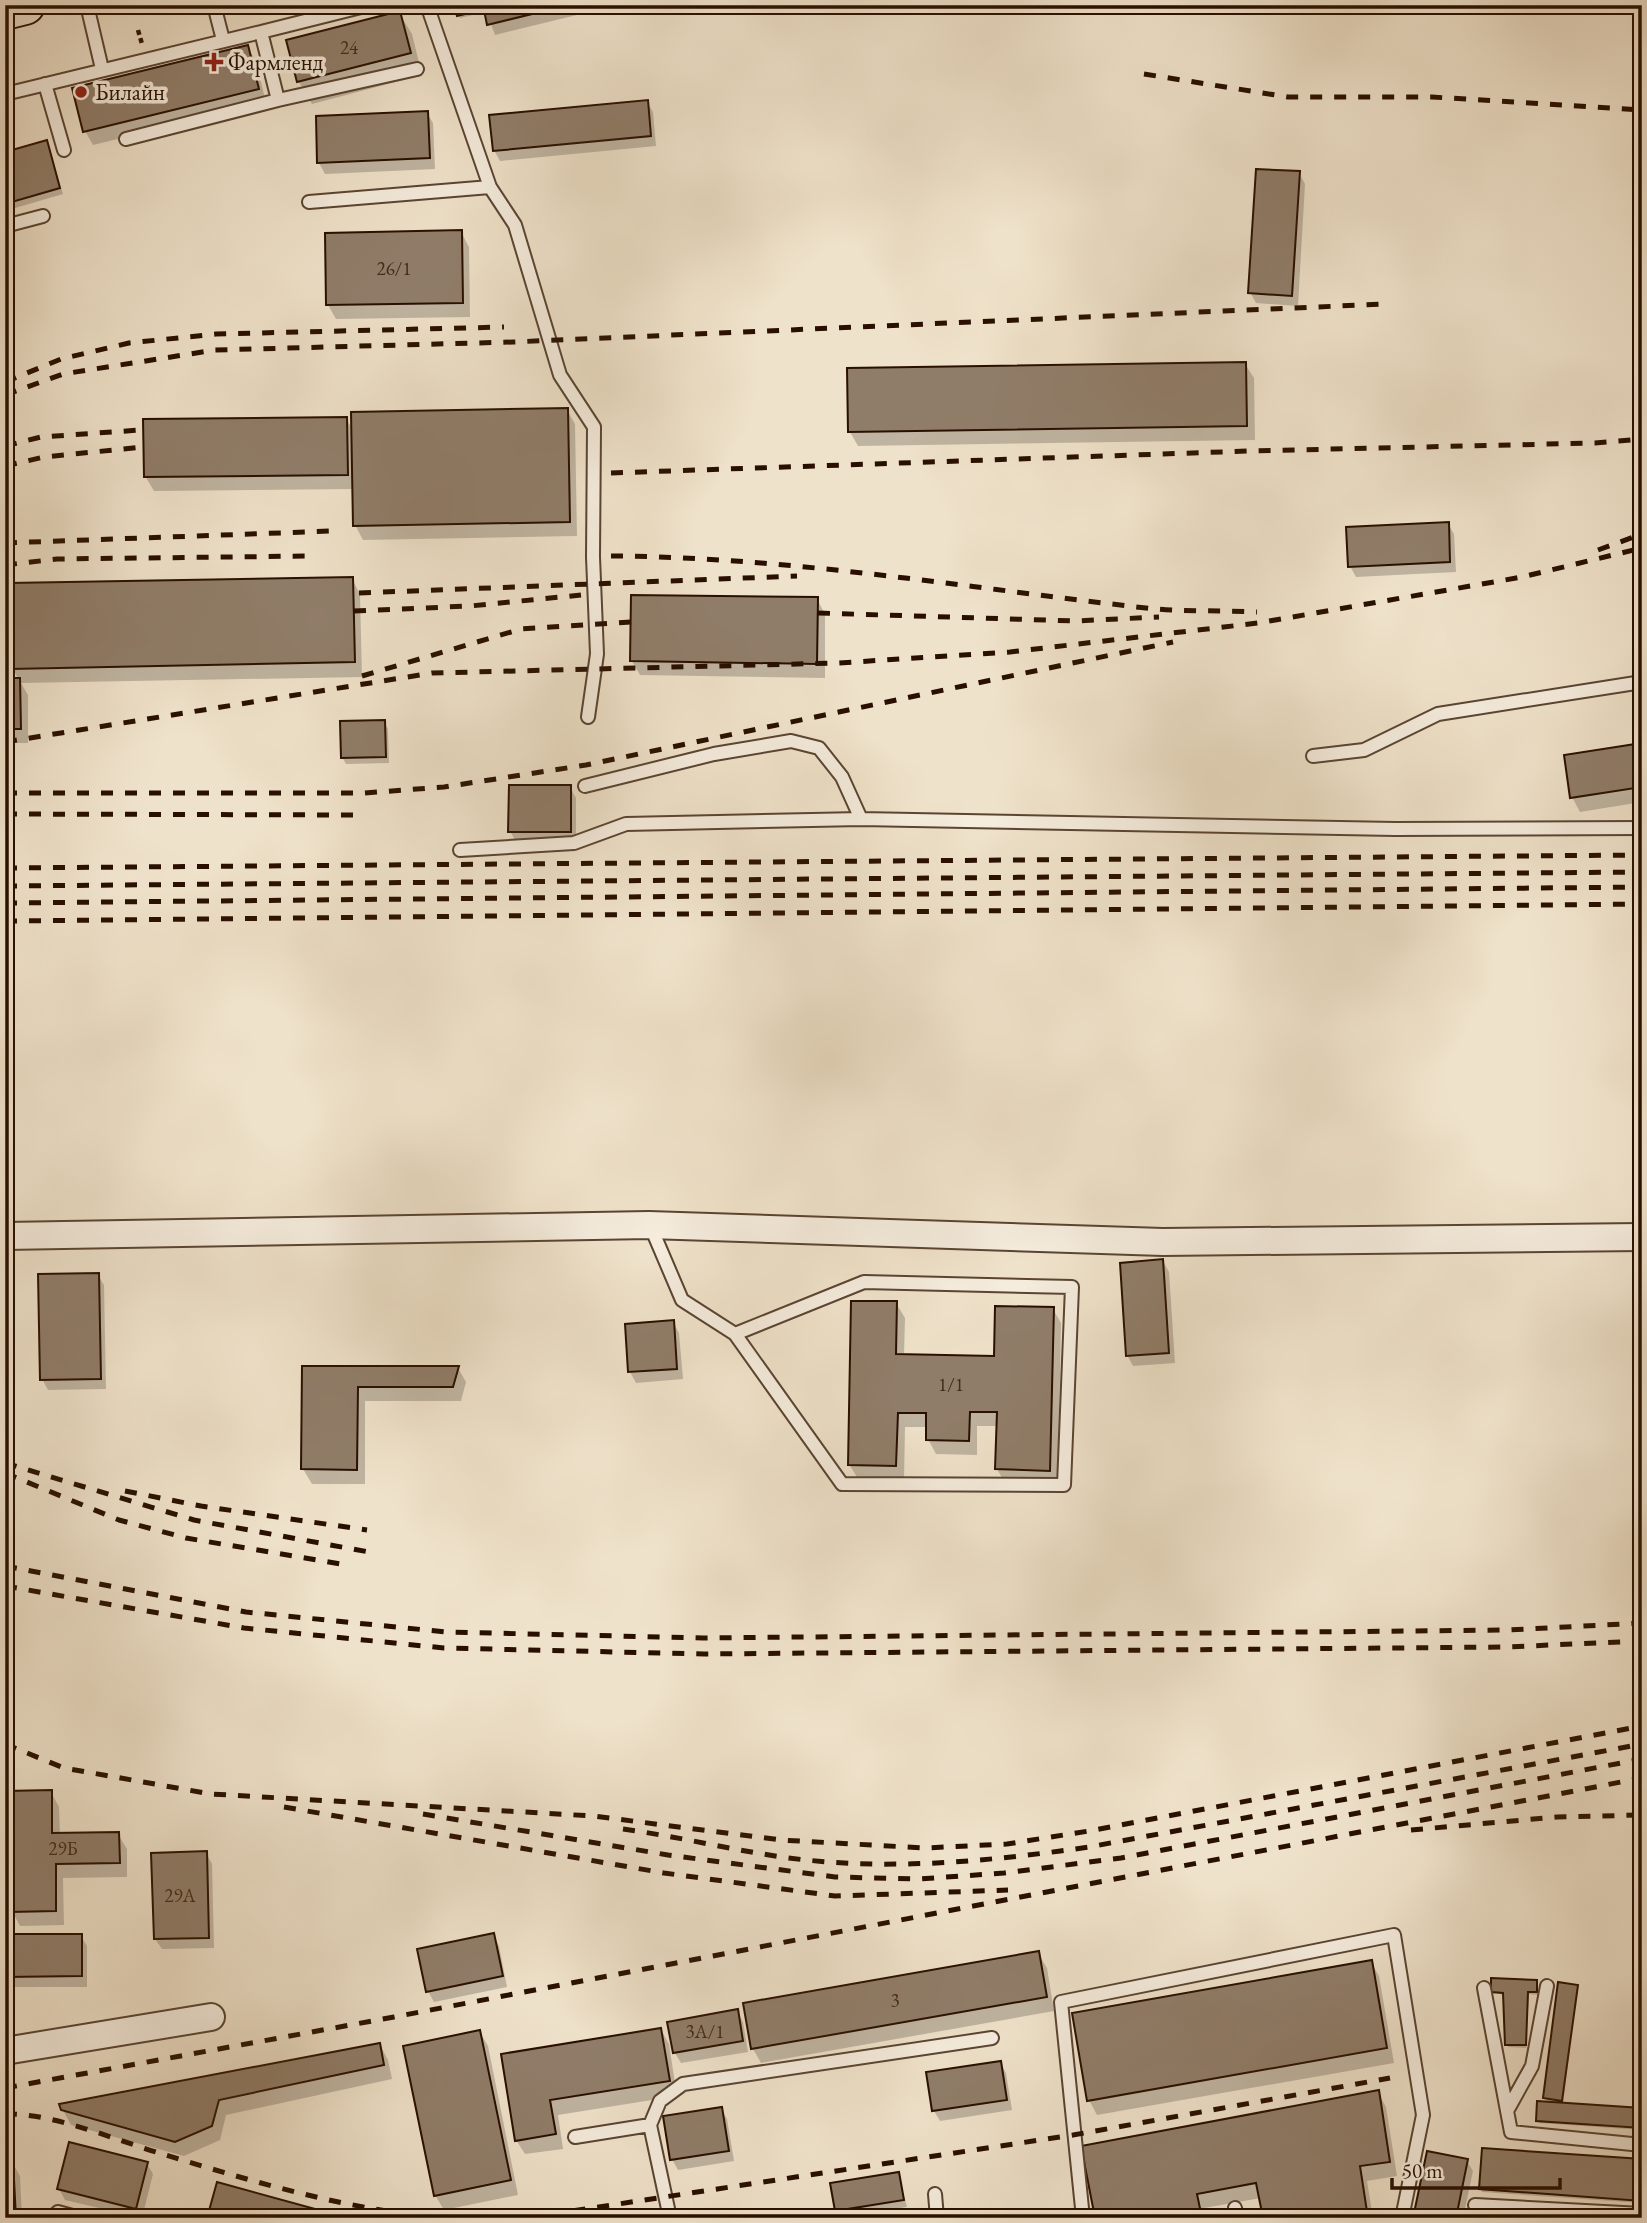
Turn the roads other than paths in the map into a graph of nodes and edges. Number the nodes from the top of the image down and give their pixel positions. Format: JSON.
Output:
{"nodes":[{"id":1,"x":25,"y":5,"type":"edge"},
{"id":2,"x":86,"y":5,"type":"edge"},
{"id":3,"x":215,"y":5,"type":"edge"},
{"id":4,"x":369,"y":5,"type":"edge"},
{"id":5,"x":427,"y":5,"type":"edge"},
{"id":6,"x":5,"y":10,"type":"edge"},
{"id":7,"x":261,"y":32,"type":"junction"},
{"id":8,"x":223,"y":40,"type":"junction"},
{"id":9,"x":102,"y":69,"type":"junction"},
{"id":10,"x":417,"y":69,"type":"dead end"},
{"id":11,"x":45,"y":84,"type":"junction"},
{"id":12,"x":5,"y":94,"type":"edge"},
{"id":13,"x":278,"y":100,"type":"junction"},
{"id":14,"x":126,"y":139,"type":"dead end"},
{"id":15,"x":64,"y":150,"type":"dead end"},
{"id":16,"x":490,"y":187,"type":"junction"},
{"id":17,"x":309,"y":202,"type":"dead end"},
{"id":18,"x":43,"y":216,"type":"dead end"},
{"id":19,"x":5,"y":226,"type":"edge"},
{"id":20,"x":1642,"y":682,"type":"edge"},
{"id":21,"x":588,"y":717,"type":"dead end"},
{"id":22,"x":1312,"y":756,"type":"dead end"},
{"id":23,"x":585,"y":786,"type":"dead end"},
{"id":24,"x":861,"y":819,"type":"junction"},
{"id":25,"x":1642,"y":828,"type":"edge"},
{"id":26,"x":460,"y":850,"type":"dead end"},
{"id":27,"x":649,"y":1225,"type":"junction"},
{"id":28,"x":5,"y":1236,"type":"edge"},
{"id":29,"x":1642,"y":1237,"type":"edge"},
{"id":30,"x":736,"y":1334,"type":"junction"},
{"id":31,"x":1547,"y":1986,"type":"dead end"},
{"id":32,"x":1484,"y":1988,"type":"dead end"},
{"id":33,"x":211,"y":2017,"type":"dead end"},
{"id":34,"x":992,"y":2038,"type":"dead end"},
{"id":35,"x":5,"y":2052,"type":"edge"},
{"id":36,"x":1507,"y":2111,"type":"junction"},
{"id":37,"x":650,"y":2125,"type":"junction"},
{"id":38,"x":575,"y":2137,"type":"dead end"},
{"id":39,"x":1642,"y":2145,"type":"edge"},
{"id":40,"x":935,"y":2194,"type":"dead end"},
{"id":41,"x":1475,"y":2205,"type":"dead end"},
{"id":42,"x":1642,"y":2214,"type":"edge"},
{"id":43,"x":52,"y":2218,"type":"edge"},
{"id":44,"x":80,"y":2218,"type":"edge"},
{"id":45,"x":670,"y":2218,"type":"edge"},
{"id":46,"x":937,"y":2218,"type":"edge"},
{"id":47,"x":1083,"y":2218,"type":"edge"},
{"id":48,"x":1402,"y":2218,"type":"edge"}],
"edges":[{"from":1,"to":6,"type":"main road"},
{"from":2,"to":9,"type":"lane"},
{"from":3,"to":8,"type":"lane"},
{"from":4,"to":7,"type":"lane"},
{"from":5,"to":16,"type":"lane"},
{"from":7,"to":8,"type":"lane"},
{"from":7,"to":13,"type":"lane"},
{"from":8,"to":9,"type":"lane"},
{"from":9,"to":11,"type":"lane"},
{"from":10,"to":13,"type":"lane"},
{"from":11,"to":12,"type":"lane"},
{"from":11,"to":15,"type":"lane"},
{"from":13,"to":14,"type":"lane"},
{"from":16,"to":17,"type":"lane"},
{"from":16,"to":21,"type":"lane"},
{"from":18,"to":19,"type":"lane"},
{"from":20,"to":22,"type":"lane"},
{"from":23,"to":24,"type":"lane"},
{"from":24,"to":25,"type":"lane"},
{"from":24,"to":26,"type":"lane"},
{"from":27,"to":28,"type":"street"},
{"from":27,"to":29,"type":"street"},
{"from":27,"to":30,"type":"lane"},
{"from":30,"to":30,"type":"lane"},
{"from":31,"to":36,"type":"lane"},
{"from":32,"to":36,"type":"lane"},
{"from":33,"to":35,"type":"street"},
{"from":34,"to":37,"type":"lane"},
{"from":36,"to":39,"type":"lane"},
{"from":37,"to":38,"type":"lane"},
{"from":37,"to":45,"type":"lane"},
{"from":40,"to":46,"type":"lane"},
{"from":41,"to":42,"type":"lane"},
{"from":43,"to":44,"type":"lane"},
{"from":47,"to":48,"type":"lane"}]}
